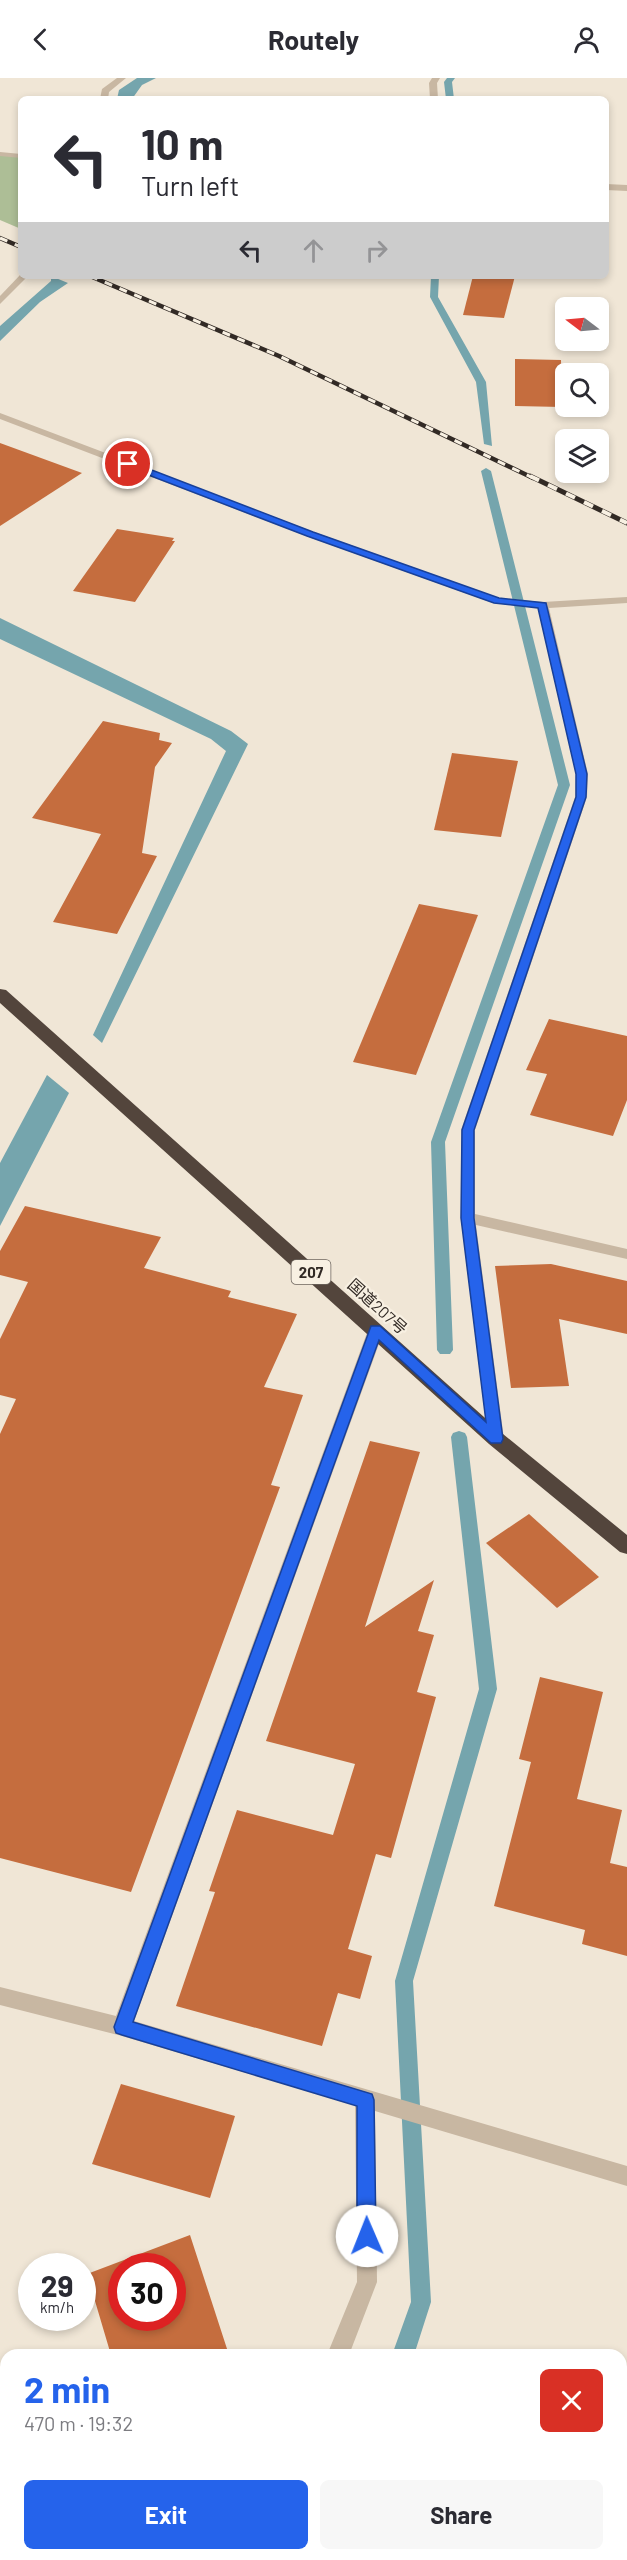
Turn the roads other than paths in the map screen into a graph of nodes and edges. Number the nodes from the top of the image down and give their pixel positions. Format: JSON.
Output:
{"nodes":[{"id":1,"x":122,"y":78,"type":"edge"},
{"id":2,"x":436,"y":78,"type":"edge"},
{"id":3,"x":104,"y":96,"type":"edge"},
{"id":4,"x":434,"y":96,"type":"edge"},
{"id":5,"x":0,"y":154,"type":"edge"},
{"id":6,"x":18,"y":156,"type":"edge"},
{"id":7,"x":609,"y":187,"type":"edge"},
{"id":8,"x":627,"y":188,"type":"edge"},
{"id":9,"x":21,"y":279,"type":"edge"},
{"id":10,"x":0,"y":301,"type":"edge"},
{"id":11,"x":0,"y":416,"type":"edge"},
{"id":12,"x":627,"y":600,"type":"edge"},
{"id":13,"x":536,"y":605,"type":"junction"},
{"id":14,"x":0,"y":994,"type":"edge"},
{"id":15,"x":468,"y":1218,"type":"junction"},
{"id":16,"x":627,"y":1254,"type":"edge"},
{"id":17,"x":376,"y":1330,"type":"junction"},
{"id":18,"x":496,"y":1439,"type":"junction"},
{"id":19,"x":627,"y":1546,"type":"edge"},
{"id":20,"x":0,"y":1996,"type":"edge"},
{"id":21,"x":122,"y":2027,"type":"junction"},
{"id":22,"x":365,"y":2100,"type":"junction"},
{"id":23,"x":627,"y":2176,"type":"edge"},
{"id":24,"x":340,"y":2349,"type":"edge"}],
"edges":[{"from":1,"to":3,"type":"street"},
{"from":2,"to":4,"type":"street"},
{"from":5,"to":6,"type":"street"},
{"from":7,"to":8,"type":"street"},
{"from":9,"to":10,"type":"street"},
{"from":11,"to":13,"type":"street"},
{"from":12,"to":13,"type":"street"},
{"from":13,"to":15,"type":"street"},
{"from":14,"to":17,"type":"highway","name":"国道207号","number":"207"},
{"from":15,"to":16,"type":"street"},
{"from":15,"to":18,"type":"street"},
{"from":17,"to":18,"type":"highway","name":"国道207号","number":"207"},
{"from":17,"to":21,"type":"street"},
{"from":18,"to":19,"type":"highway","name":"国道207号","number":"207"},
{"from":20,"to":21,"type":"street"},
{"from":21,"to":22,"type":"street"},
{"from":22,"to":23,"type":"street"},
{"from":22,"to":24,"type":"street"}]}
